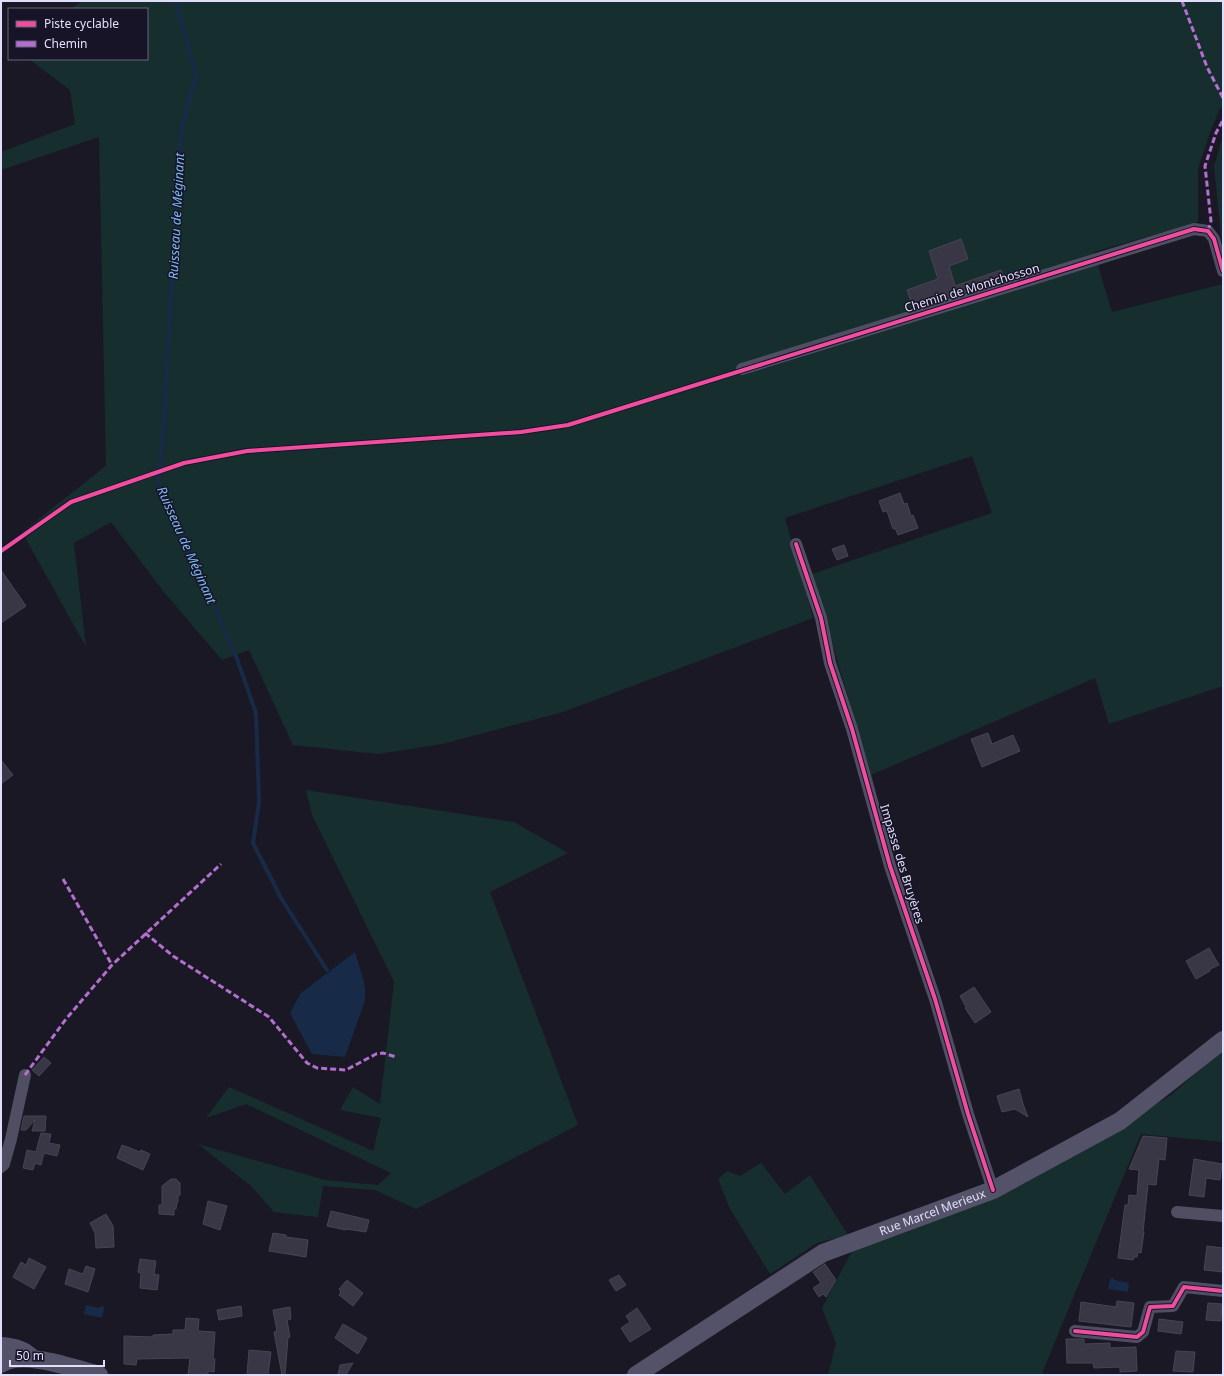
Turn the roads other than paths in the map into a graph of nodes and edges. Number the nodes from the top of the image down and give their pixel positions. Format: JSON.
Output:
{"nodes":[{"id":1,"x":1223,"y":271,"type":"edge"},
{"id":2,"x":742,"y":369,"type":"dead end"},
{"id":3,"x":796,"y":544,"type":"dead end"},
{"id":4,"x":1223,"y":1040,"type":"edge"},
{"id":5,"x":25,"y":1075,"type":"dead end"},
{"id":6,"x":1,"y":1167,"type":"edge"},
{"id":7,"x":993,"y":1190,"type":"junction"},
{"id":8,"x":1176,"y":1212,"type":"dead end"},
{"id":9,"x":1223,"y":1216,"type":"edge"},
{"id":10,"x":1223,"y":1291,"type":"edge"},
{"id":11,"x":1075,"y":1331,"type":"dead end"},
{"id":12,"x":1,"y":1346,"type":"edge"},
{"id":13,"x":33,"y":1359,"type":"junction"},
{"id":14,"x":1,"y":1364,"type":"edge"},
{"id":15,"x":99,"y":1375,"type":"edge"},
{"id":16,"x":636,"y":1375,"type":"edge"}],
"edges":[{"from":1,"to":2,"type":"street","name":"Chemin de Montchosson"},
{"from":3,"to":7,"type":"street","name":"Impasse des Bruyères"},
{"from":4,"to":7,"type":"main road","name":"Rue Marcel Merieux"},
{"from":5,"to":6,"type":"street"},
{"from":7,"to":16,"type":"main road","name":"Rue Marcel Merieux"},
{"from":8,"to":9,"type":"street"},
{"from":10,"to":11,"type":"street"},
{"from":12,"to":13,"type":"main road"},
{"from":13,"to":14,"type":"main road"},
{"from":13,"to":15,"type":"main road"}]}
